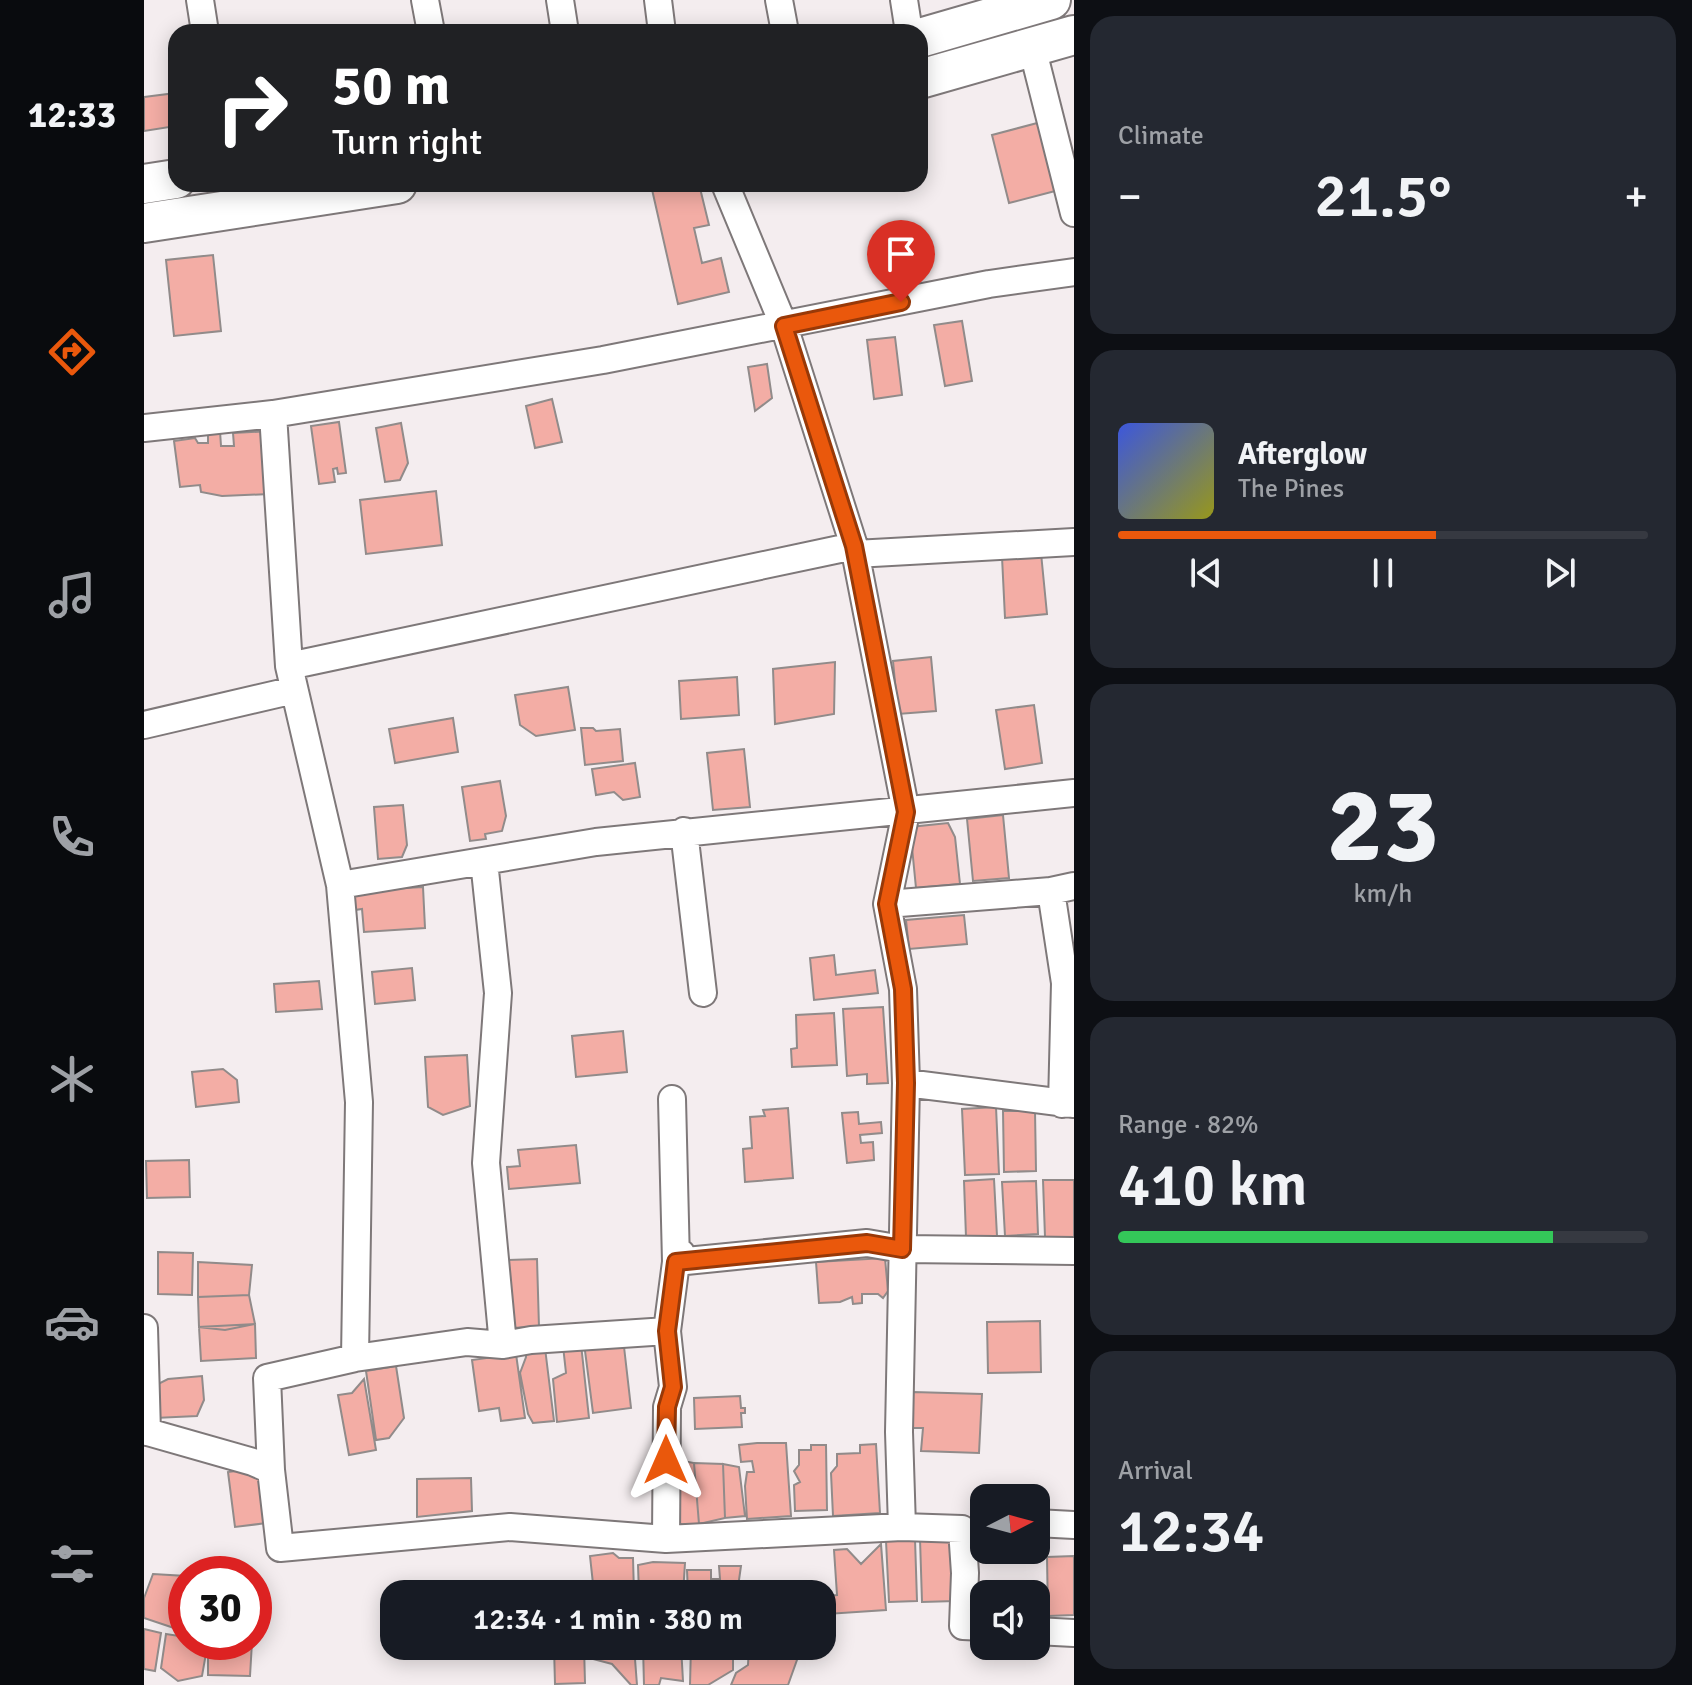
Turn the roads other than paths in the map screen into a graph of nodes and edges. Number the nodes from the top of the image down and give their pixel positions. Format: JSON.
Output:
{"nodes":[{"id":1,"x":200,"y":0,"type":"edge"},
{"id":2,"x":425,"y":0,"type":"edge"},
{"id":3,"x":560,"y":0,"type":"edge"},
{"id":4,"x":658,"y":0,"type":"edge"},
{"id":5,"x":779,"y":0,"type":"edge"},
{"id":6,"x":904,"y":0,"type":"edge"},
{"id":7,"x":1051,"y":0,"type":"edge"},
{"id":8,"x":992,"y":9,"type":"edge"},
{"id":9,"x":204,"y":24,"type":"edge"},
{"id":10,"x":430,"y":24,"type":"edge"},
{"id":11,"x":564,"y":24,"type":"edge"},
{"id":12,"x":661,"y":24,"type":"edge"},
{"id":13,"x":784,"y":24,"type":"edge"},
{"id":14,"x":908,"y":24,"type":"edge"},
{"id":15,"x":928,"y":35,"type":"edge"},
{"id":16,"x":1074,"y":35,"type":"edge"},
{"id":17,"x":1032,"y":47,"type":"junction"},
{"id":18,"x":928,"y":77,"type":"edge"},
{"id":19,"x":168,"y":180,"type":"edge"},
{"id":20,"x":144,"y":184,"type":"edge"},
{"id":21,"x":345,"y":192,"type":"edge"},
{"id":22,"x":728,"y":192,"type":"edge"},
{"id":23,"x":1074,"y":213,"type":"edge"},
{"id":24,"x":144,"y":223,"type":"edge"},
{"id":25,"x":1074,"y":272,"type":"edge"},
{"id":26,"x":784,"y":326,"type":"junction"},
{"id":27,"x":273,"y":414,"type":"junction"},
{"id":28,"x":144,"y":428,"type":"edge"},
{"id":29,"x":1074,"y":542,"type":"edge"},
{"id":30,"x":855,"y":550,"type":"junction"},
{"id":31,"x":289,"y":666,"type":"junction"},
{"id":32,"x":295,"y":692,"type":"junction"},
{"id":33,"x":144,"y":725,"type":"edge"},
{"id":34,"x":1074,"y":793,"type":"edge"},
{"id":35,"x":906,"y":812,"type":"junction"},
{"id":36,"x":684,"y":831,"type":"junction"},
{"id":37,"x":484,"y":861,"type":"junction"},
{"id":38,"x":340,"y":885,"type":"junction"},
{"id":39,"x":1063,"y":889,"type":"edge"},
{"id":40,"x":887,"y":904,"type":"junction"},
{"id":41,"x":703,"y":993,"type":"dead end"},
{"id":42,"x":906,"y":1083,"type":"junction"},
{"id":43,"x":672,"y":1099,"type":"dead end"},
{"id":44,"x":1068,"y":1104,"type":"edge"},
{"id":45,"x":902,"y":1249,"type":"junction"},
{"id":46,"x":1074,"y":1251,"type":"edge"},
{"id":47,"x":678,"y":1258,"type":"junction"},
{"id":48,"x":144,"y":1328,"type":"edge"},
{"id":49,"x":667,"y":1331,"type":"junction"},
{"id":50,"x":503,"y":1345,"type":"junction"},
{"id":51,"x":355,"y":1358,"type":"junction"},
{"id":52,"x":146,"y":1431,"type":"edge"},
{"id":53,"x":271,"y":1470,"type":"junction"},
{"id":54,"x":1050,"y":1524,"type":"edge"},
{"id":55,"x":1074,"y":1525,"type":"edge"},
{"id":56,"x":902,"y":1527,"type":"junction"},
{"id":57,"x":970,"y":1528,"type":"edge"},
{"id":58,"x":666,"y":1539,"type":"junction"},
{"id":59,"x":970,"y":1545,"type":"edge"},
{"id":60,"x":970,"y":1626,"type":"edge"},
{"id":61,"x":1050,"y":1632,"type":"edge"},
{"id":62,"x":1074,"y":1633,"type":"edge"}],
"edges":[{"from":1,"to":9,"type":"street"},
{"from":2,"to":10,"type":"street"},
{"from":3,"to":11,"type":"street"},
{"from":4,"to":12,"type":"street"},
{"from":5,"to":13,"type":"street"},
{"from":6,"to":14,"type":"street"},
{"from":7,"to":8,"type":"main road"},
{"from":8,"to":15,"type":"main road"},
{"from":16,"to":17,"type":"main road"},
{"from":17,"to":18,"type":"main road"},
{"from":17,"to":23,"type":"street"},
{"from":19,"to":20,"type":"main road"},
{"from":21,"to":24,"type":"main road"},
{"from":22,"to":26,"type":"street"},
{"from":25,"to":26,"type":"street"},
{"from":26,"to":27,"type":"street"},
{"from":26,"to":30,"type":"street"},
{"from":27,"to":28,"type":"street"},
{"from":27,"to":31,"type":"street"},
{"from":29,"to":30,"type":"street"},
{"from":30,"to":31,"type":"street"},
{"from":30,"to":35,"type":"street"},
{"from":31,"to":32,"type":"street"},
{"from":32,"to":33,"type":"street"},
{"from":32,"to":38,"type":"street"},
{"from":34,"to":35,"type":"street"},
{"from":35,"to":36,"type":"street"},
{"from":35,"to":40,"type":"street"},
{"from":36,"to":37,"type":"street"},
{"from":36,"to":41,"type":"street"},
{"from":37,"to":38,"type":"street"},
{"from":37,"to":50,"type":"street"},
{"from":38,"to":51,"type":"street"},
{"from":39,"to":40,"type":"street"},
{"from":39,"to":44,"type":"street"},
{"from":40,"to":42,"type":"street"},
{"from":42,"to":44,"type":"street"},
{"from":42,"to":45,"type":"street"},
{"from":43,"to":47,"type":"street"},
{"from":45,"to":46,"type":"street"},
{"from":45,"to":47,"type":"street"},
{"from":45,"to":56,"type":"street"},
{"from":47,"to":49,"type":"street"},
{"from":48,"to":52,"type":"street"},
{"from":49,"to":50,"type":"street"},
{"from":49,"to":58,"type":"street"},
{"from":50,"to":51,"type":"street"},
{"from":51,"to":53,"type":"street"},
{"from":52,"to":53,"type":"street"},
{"from":53,"to":58,"type":"street"},
{"from":54,"to":55,"type":"street"},
{"from":56,"to":57,"type":"street"},
{"from":56,"to":58,"type":"street"},
{"from":59,"to":60,"type":"street"},
{"from":61,"to":62,"type":"street"}]}
